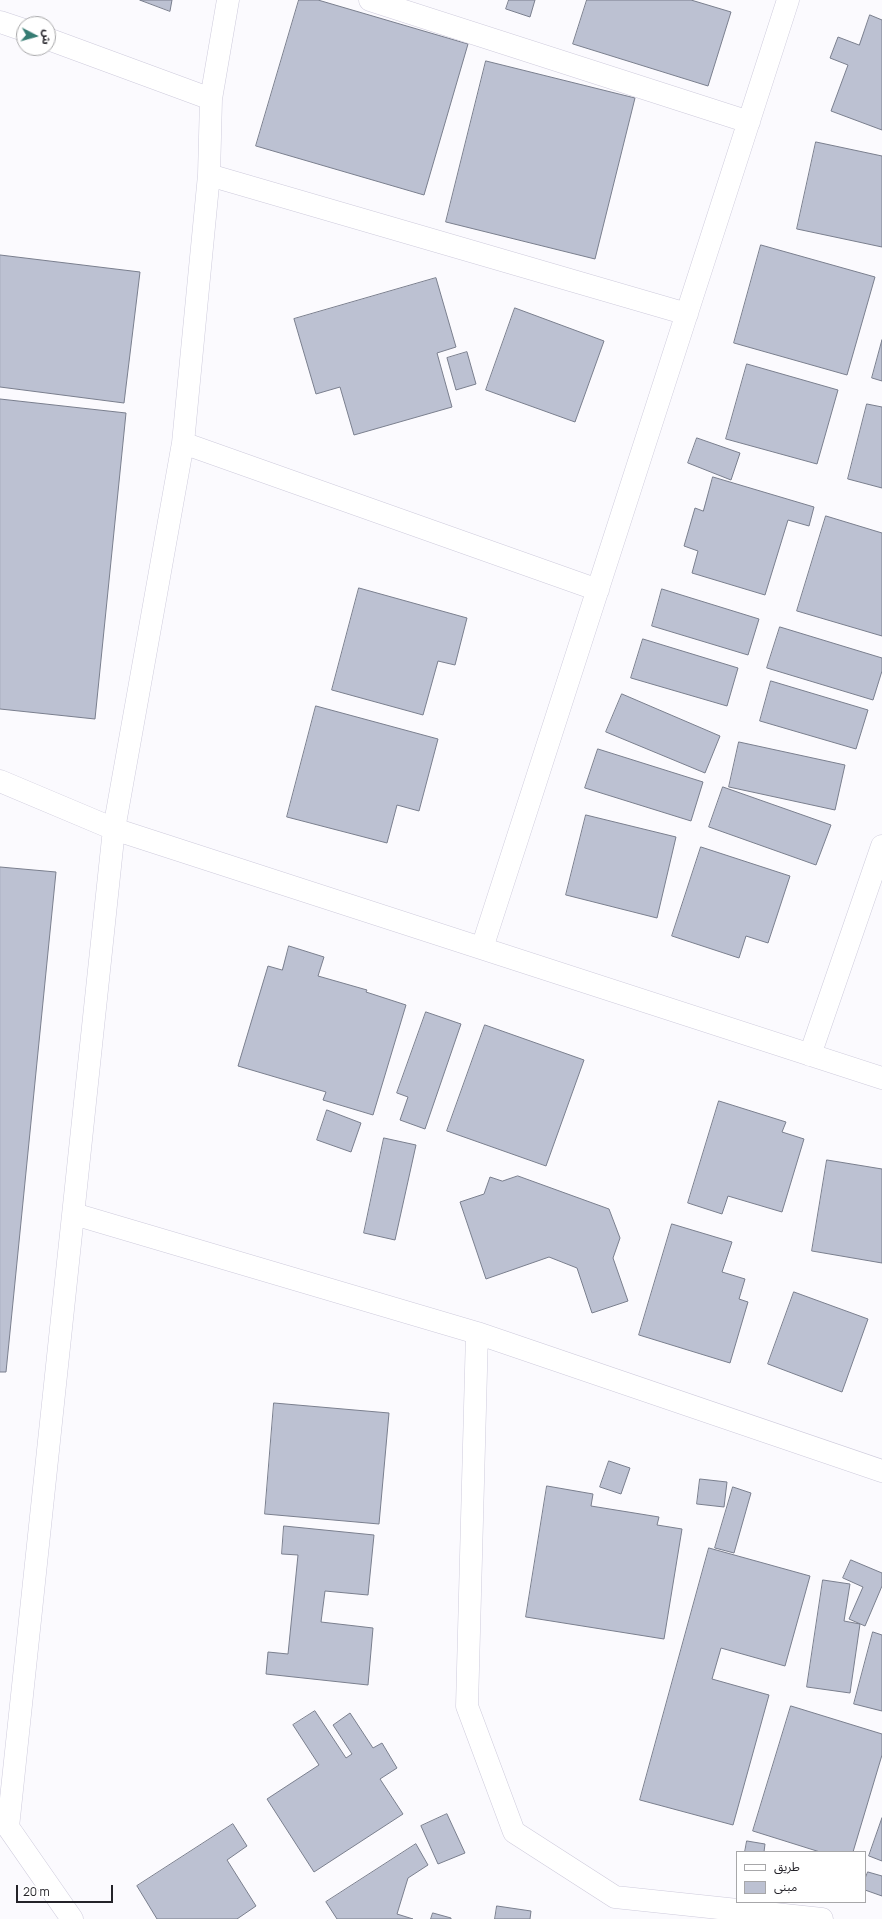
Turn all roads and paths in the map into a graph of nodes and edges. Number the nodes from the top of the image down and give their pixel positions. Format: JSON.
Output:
{"nodes":[{"id":1,"x":228,"y":0,"type":"edge"},
{"id":2,"x":370,"y":0,"type":"edge"},
{"id":3,"x":788,"y":0,"type":"edge"},
{"id":4,"x":0,"y":22,"type":"edge"},
{"id":5,"x":16,"y":27,"type":"edge"},
{"id":6,"x":56,"y":42,"type":"edge"},
{"id":7,"x":211,"y":99,"type":"junction"},
{"id":8,"x":749,"y":122,"type":"junction"},
{"id":9,"x":209,"y":175,"type":"junction"},
{"id":10,"x":687,"y":314,"type":"junction"},
{"id":11,"x":182,"y":443,"type":"junction"},
{"id":12,"x":598,"y":590,"type":"junction"},
{"id":13,"x":0,"y":781,"type":"edge"},
{"id":14,"x":114,"y":829,"type":"junction"},
{"id":15,"x":882,"y":846,"type":"edge"},
{"id":16,"x":482,"y":948,"type":"junction"},
{"id":17,"x":810,"y":1055,"type":"junction"},
{"id":18,"x":882,"y":1078,"type":"edge"},
{"id":19,"x":74,"y":1214,"type":"junction"},
{"id":20,"x":478,"y":1333,"type":"junction"},
{"id":21,"x":882,"y":1471,"type":"edge"},
{"id":22,"x":72,"y":1919,"type":"edge"},
{"id":23,"x":822,"y":1919,"type":"edge"}],
"edges":[{"from":1,"to":7,"type":"street"},
{"from":2,"to":8,"type":"street"},
{"from":3,"to":8,"type":"street"},
{"from":4,"to":5,"type":"street"},
{"from":6,"to":7,"type":"street"},
{"from":7,"to":9,"type":"street"},
{"from":8,"to":10,"type":"street"},
{"from":9,"to":10,"type":"street"},
{"from":9,"to":11,"type":"street"},
{"from":10,"to":12,"type":"street"},
{"from":11,"to":12,"type":"street"},
{"from":11,"to":14,"type":"street"},
{"from":12,"to":16,"type":"street"},
{"from":13,"to":14,"type":"street"},
{"from":14,"to":16,"type":"street"},
{"from":14,"to":19,"type":"street"},
{"from":15,"to":17,"type":"street"},
{"from":16,"to":17,"type":"street"},
{"from":17,"to":18,"type":"street"},
{"from":19,"to":20,"type":"street"},
{"from":19,"to":22,"type":"street"},
{"from":20,"to":21,"type":"street"},
{"from":20,"to":23,"type":"street"}]}
